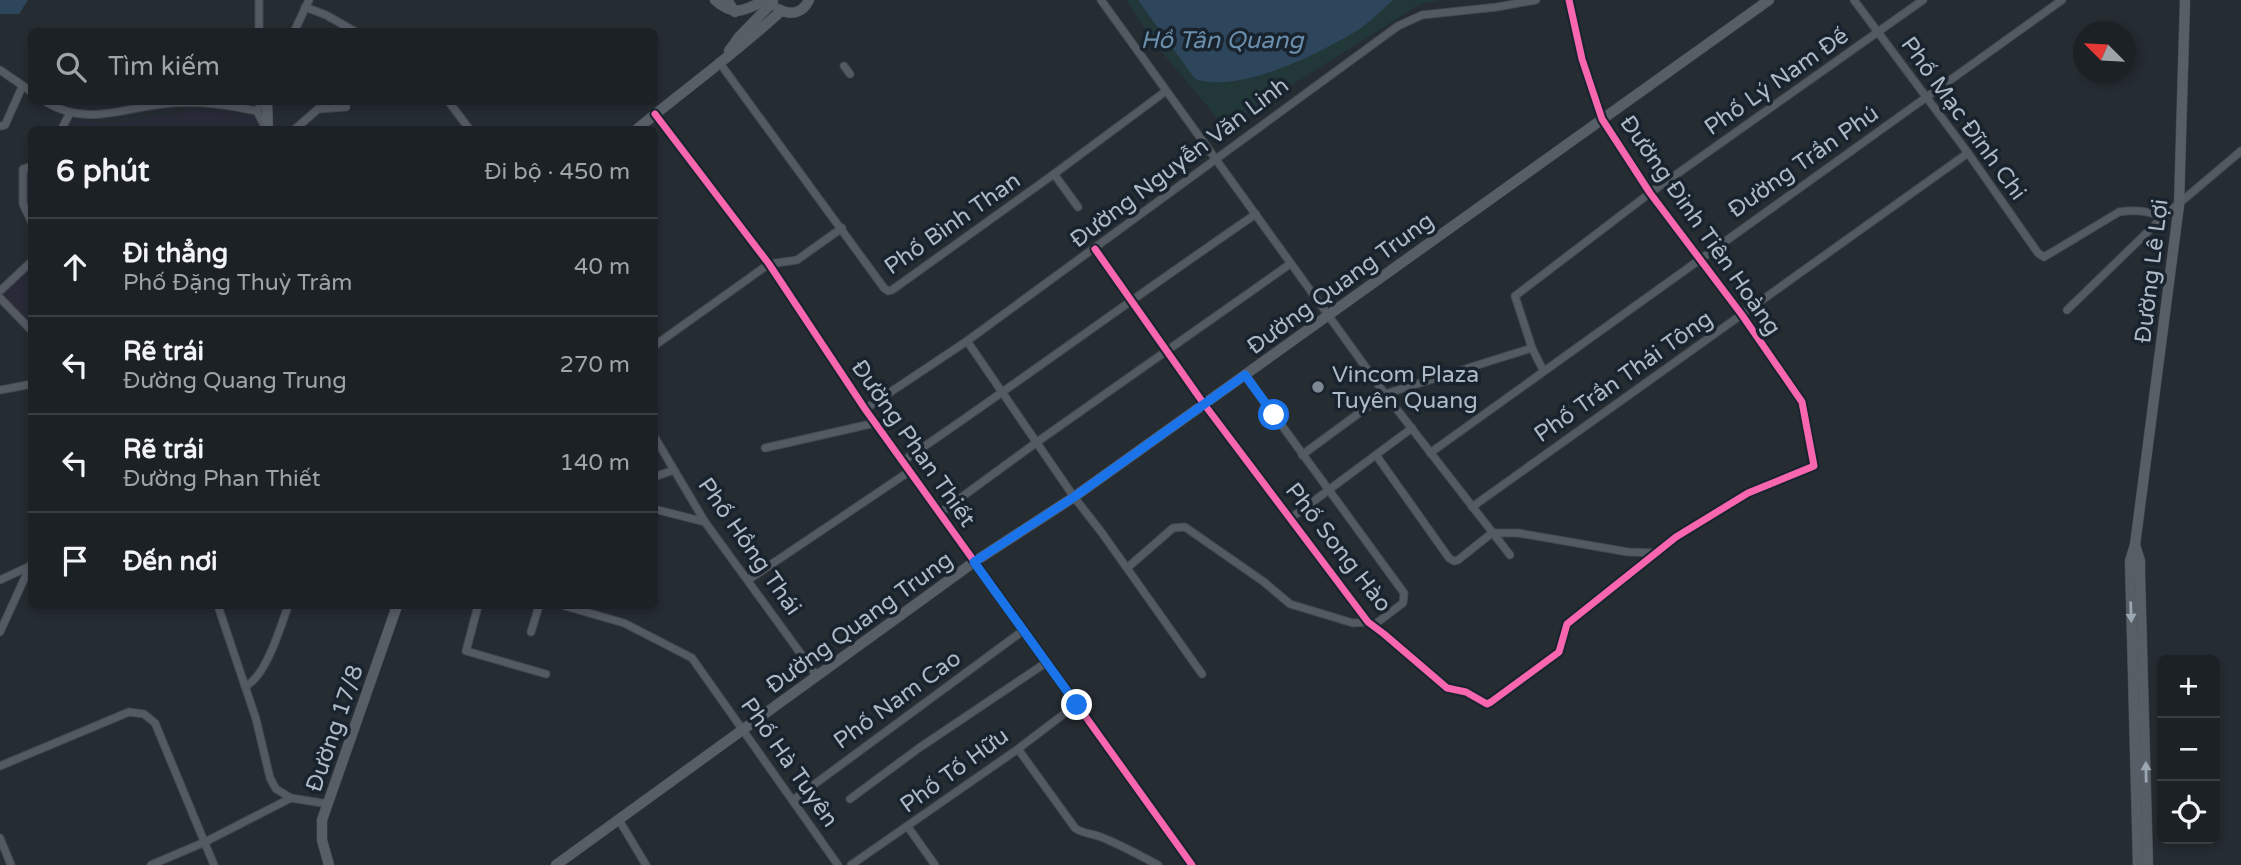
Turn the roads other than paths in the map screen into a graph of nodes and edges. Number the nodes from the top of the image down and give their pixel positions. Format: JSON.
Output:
{"nodes":[{"id":1,"x":259,"y":0,"type":"edge"},
{"id":2,"x":715,"y":0,"type":"edge"},
{"id":3,"x":727,"y":0,"type":"edge"},
{"id":4,"x":809,"y":0,"type":"edge"},
{"id":5,"x":1101,"y":0,"type":"edge"},
{"id":6,"x":1536,"y":0,"type":"edge"},
{"id":7,"x":1569,"y":0,"type":"edge"},
{"id":8,"x":1769,"y":0,"type":"edge"},
{"id":9,"x":1854,"y":0,"type":"edge"},
{"id":10,"x":1923,"y":0,"type":"edge"},
{"id":11,"x":2062,"y":0,"type":"edge"},
{"id":12,"x":2185,"y":0,"type":"edge"},
{"id":13,"x":770,"y":1,"type":"edge"},
{"id":14,"x":307,"y":4,"type":"edge"},
{"id":15,"x":781,"y":11,"type":"junction"},
{"id":16,"x":735,"y":12,"type":"junction"},
{"id":17,"x":258,"y":28,"type":"edge"},
{"id":18,"x":296,"y":28,"type":"edge"},
{"id":19,"x":349,"y":28,"type":"edge"},
{"id":20,"x":1878,"y":32,"type":"junction"},
{"id":21,"x":722,"y":60,"type":"junction"},
{"id":22,"x":844,"y":66,"type":"dead end"},
{"id":23,"x":0,"y":70,"type":"edge"},
{"id":24,"x":850,"y":74,"type":"dead end"},
{"id":25,"x":22,"y":87,"type":"junction"},
{"id":26,"x":28,"y":91,"type":"edge"},
{"id":27,"x":1166,"y":91,"type":"junction"},
{"id":28,"x":1927,"y":97,"type":"junction"},
{"id":29,"x":51,"y":105,"type":"edge"},
{"id":30,"x":62,"y":105,"type":"edge"},
{"id":31,"x":154,"y":105,"type":"edge"},
{"id":32,"x":226,"y":105,"type":"edge"},
{"id":33,"x":260,"y":105,"type":"edge"},
{"id":34,"x":263,"y":105,"type":"edge"},
{"id":35,"x":451,"y":105,"type":"edge"},
{"id":36,"x":346,"y":107,"type":"dead end"},
{"id":37,"x":59,"y":110,"type":"junction"},
{"id":38,"x":257,"y":111,"type":"junction"},
{"id":39,"x":70,"y":113,"type":"junction"},
{"id":40,"x":655,"y":114,"type":"junction"},
{"id":41,"x":1602,"y":119,"type":"junction"},
{"id":42,"x":0,"y":126,"type":"edge"},
{"id":43,"x":63,"y":126,"type":"edge"},
{"id":44,"x":265,"y":126,"type":"edge"},
{"id":45,"x":266,"y":126,"type":"edge"},
{"id":46,"x":299,"y":126,"type":"edge"},
{"id":47,"x":467,"y":126,"type":"edge"},
{"id":48,"x":641,"y":126,"type":"edge"},
{"id":49,"x":2241,"y":151,"type":"edge"},
{"id":50,"x":1968,"y":153,"type":"junction"},
{"id":51,"x":1215,"y":159,"type":"junction"},
{"id":52,"x":28,"y":167,"type":"edge"},
{"id":53,"x":1054,"y":174,"type":"junction"},
{"id":54,"x":1650,"y":193,"type":"junction"},
{"id":55,"x":2179,"y":205,"type":"junction"},
{"id":56,"x":1078,"y":207,"type":"dead end"},
{"id":57,"x":1256,"y":214,"type":"junction"},
{"id":58,"x":28,"y":215,"type":"edge"},
{"id":59,"x":2163,"y":217,"type":"junction"},
{"id":60,"x":842,"y":228,"type":"junction"},
{"id":61,"x":1095,"y":249,"type":"junction"},
{"id":62,"x":1699,"y":258,"type":"junction"},
{"id":63,"x":769,"y":264,"type":"junction"},
{"id":64,"x":1290,"y":264,"type":"junction"},
{"id":65,"x":28,"y":265,"type":"edge"},
{"id":66,"x":0,"y":291,"type":"edge"},
{"id":67,"x":0,"y":298,"type":"edge"},
{"id":68,"x":1132,"y":298,"type":"junction"},
{"id":69,"x":2067,"y":310,"type":"dead end"},
{"id":70,"x":1329,"y":315,"type":"junction"},
{"id":71,"x":1742,"y":315,"type":"junction"},
{"id":72,"x":28,"y":327,"type":"edge"},
{"id":73,"x":967,"y":341,"type":"junction"},
{"id":74,"x":658,"y":343,"type":"edge"},
{"id":75,"x":1532,"y":348,"type":"junction"},
{"id":76,"x":1168,"y":350,"type":"junction"},
{"id":77,"x":1543,"y":370,"type":"junction"},
{"id":78,"x":1245,"y":375,"type":"junction"},
{"id":79,"x":28,"y":385,"type":"edge"},
{"id":80,"x":0,"y":390,"type":"edge"},
{"id":81,"x":1002,"y":393,"type":"junction"},
{"id":82,"x":1385,"y":394,"type":"junction"},
{"id":83,"x":1204,"y":404,"type":"junction"},
{"id":84,"x":865,"y":409,"type":"junction"},
{"id":85,"x":876,"y":423,"type":"junction"},
{"id":86,"x":1412,"y":428,"type":"junction"},
{"id":87,"x":1037,"y":442,"type":"junction"},
{"id":88,"x":658,"y":443,"type":"edge"},
{"id":89,"x":765,"y":448,"type":"dead end"},
{"id":90,"x":1430,"y":453,"type":"junction"},
{"id":91,"x":1302,"y":455,"type":"junction"},
{"id":92,"x":1376,"y":455,"type":"junction"},
{"id":93,"x":903,"y":461,"type":"junction"},
{"id":94,"x":1814,"y":466,"type":"joint"},
{"id":95,"x":674,"y":470,"type":"junction"},
{"id":96,"x":910,"y":471,"type":"junction"},
{"id":97,"x":658,"y":476,"type":"edge"},
{"id":98,"x":1328,"y":491,"type":"junction"},
{"id":99,"x":1074,"y":497,"type":"junction"},
{"id":100,"x":1472,"y":507,"type":"junction"},
{"id":101,"x":658,"y":510,"type":"edge"},
{"id":102,"x":940,"y":513,"type":"junction"},
{"id":103,"x":1291,"y":518,"type":"junction"},
{"id":104,"x":705,"y":522,"type":"junction"},
{"id":105,"x":1492,"y":533,"type":"junction"},
{"id":106,"x":1656,"y":553,"type":"junction"},
{"id":107,"x":1510,"y":555,"type":"dead end"},
{"id":108,"x":974,"y":562,"type":"junction"},
{"id":109,"x":28,"y":566,"type":"edge"},
{"id":110,"x":1127,"y":568,"type":"junction"},
{"id":111,"x":28,"y":571,"type":"edge"},
{"id":112,"x":0,"y":580,"type":"edge"},
{"id":113,"x":748,"y":580,"type":"junction"},
{"id":114,"x":219,"y":609,"type":"edge"},
{"id":115,"x":287,"y":609,"type":"edge"},
{"id":116,"x":396,"y":609,"type":"edge"},
{"id":117,"x":477,"y":609,"type":"edge"},
{"id":118,"x":537,"y":609,"type":"edge"},
{"id":119,"x":576,"y":609,"type":"edge"},
{"id":120,"x":1371,"y":624,"type":"junction"},
{"id":121,"x":1024,"y":630,"type":"junction"},
{"id":122,"x":0,"y":632,"type":"edge"},
{"id":123,"x":531,"y":632,"type":"dead end"},
{"id":124,"x":1047,"y":662,"type":"junction"},
{"id":125,"x":2138,"y":670,"type":"junction"},
{"id":126,"x":546,"y":674,"type":"dead end"},
{"id":127,"x":1202,"y":674,"type":"dead end"},
{"id":128,"x":817,"y":676,"type":"junction"},
{"id":129,"x":248,"y":685,"type":"junction"},
{"id":130,"x":1077,"y":705,"type":"junction"},
{"id":131,"x":742,"y":730,"type":"junction"},
{"id":132,"x":1018,"y":749,"type":"junction"},
{"id":133,"x":0,"y":766,"type":"edge"},
{"id":134,"x":292,"y":798,"type":"junction"},
{"id":135,"x":850,"y":799,"type":"dead end"},
{"id":136,"x":793,"y":800,"type":"junction"},
{"id":137,"x":328,"y":804,"type":"junction"},
{"id":138,"x":620,"y":820,"type":"junction"},
{"id":139,"x":908,"y":828,"type":"junction"},
{"id":140,"x":0,"y":838,"type":"edge"},
{"id":141,"x":205,"y":842,"type":"junction"},
{"id":142,"x":11,"y":865,"type":"edge"},
{"id":143,"x":151,"y":865,"type":"edge"},
{"id":144,"x":214,"y":865,"type":"edge"},
{"id":145,"x":329,"y":865,"type":"edge"},
{"id":146,"x":556,"y":865,"type":"edge"},
{"id":147,"x":646,"y":865,"type":"edge"},
{"id":148,"x":838,"y":865,"type":"edge"},
{"id":149,"x":851,"y":865,"type":"edge"},
{"id":150,"x":935,"y":865,"type":"edge"},
{"id":151,"x":1158,"y":865,"type":"edge"},
{"id":152,"x":1192,"y":865,"type":"edge"},
{"id":153,"x":2138,"y":865,"type":"edge"},
{"id":154,"x":2148,"y":865,"type":"edge"}],
"edges":[{"from":1,"to":17,"type":"street"},
{"from":2,"to":16,"type":"main road"},
{"from":3,"to":16,"type":"main road"},
{"from":4,"to":15,"type":"main road"},
{"from":5,"to":27,"type":"street"},
{"from":6,"to":51,"type":"street","name":"Đường Nguyễn Văn Linh"},
{"from":7,"to":41,"type":"street","name":"Đường Đinh Tiên Hoàng"},
{"from":8,"to":41,"type":"main road","name":"Đường Quang Trung"},
{"from":9,"to":20,"type":"street","name":"Phố Mạc Đĩnh Chi"},
{"from":10,"to":20,"type":"street","name":"Phố Lý Nam Đế"},
{"from":11,"to":28,"type":"street","name":"Đường Trần Phú"},
{"from":12,"to":55,"type":"main road","name":"Đường Lê Lợi"},
{"from":13,"to":15,"type":"main road"},
{"from":13,"to":16,"type":"main road"},
{"from":13,"to":21,"type":"main road"},
{"from":14,"to":18,"type":"street"},
{"from":14,"to":19,"type":"street"},
{"from":15,"to":21,"type":"main road"},
{"from":20,"to":28,"type":"street","name":"Phố Mạc Đĩnh Chi"},
{"from":20,"to":54,"type":"street","name":"Phố Lý Nam Đế"},
{"from":21,"to":40,"type":"main road"},
{"from":21,"to":60,"type":"street","name":"Phố Bình Than"},
{"from":22,"to":24,"type":"street"},
{"from":23,"to":25,"type":"street"},
{"from":25,"to":26,"type":"street"},
{"from":25,"to":42,"type":"street"},
{"from":27,"to":51,"type":"street"},
{"from":27,"to":53,"type":"street","name":"Phố Bình Than"},
{"from":28,"to":50,"type":"street","name":"Phố Mạc Đĩnh Chi"},
{"from":28,"to":62,"type":"street","name":"Đường Trần Phú"},
{"from":29,"to":37,"type":"street"},
{"from":30,"to":37,"type":"street"},
{"from":31,"to":39,"type":"street"},
{"from":32,"to":38,"type":"street"},
{"from":33,"to":38,"type":"street"},
{"from":34,"to":45,"type":"main road"},
{"from":35,"to":47,"type":"street"},
{"from":36,"to":46,"type":"street"},
{"from":37,"to":39,"type":"street"},
{"from":38,"to":44,"type":"street"},
{"from":39,"to":43,"type":"street"},
{"from":40,"to":48,"type":"main road"},
{"from":40,"to":63,"type":"street","name":"Đường Phan Thiết"},
{"from":41,"to":54,"type":"street","name":"Đường Đinh Tiên Hoàng"},
{"from":41,"to":70,"type":"main road","name":"Đường Quang Trung"},
{"from":49,"to":55,"type":"street"},
{"from":50,"to":59,"type":"street","name":"Phố Mạc Đĩnh Chi"},
{"from":50,"to":71,"type":"street","name":"Phố Trần Thái Tông"},
{"from":51,"to":57,"type":"street"},
{"from":51,"to":61,"type":"street","name":"Đường Nguyễn Văn Linh"},
{"from":52,"to":58,"type":"street"},
{"from":53,"to":56,"type":"street"},
{"from":53,"to":60,"type":"street","name":"Phố Bình Than"},
{"from":54,"to":62,"type":"street","name":"Đường Đinh Tiên Hoàng"},
{"from":54,"to":75,"type":"street","name":"Phố Lý Nam Đế"},
{"from":55,"to":59,"type":"street"},
{"from":55,"to":125,"type":"main road","name":"Đường Lê Lợi"},
{"from":57,"to":64,"type":"street"},
{"from":57,"to":68,"type":"street"},
{"from":59,"to":69,"type":"street"},
{"from":60,"to":63,"type":"street"},
{"from":61,"to":68,"type":"street","name":"Phố Song Hào"},
{"from":61,"to":73,"type":"street","name":"Đường Nguyễn Văn Linh"},
{"from":62,"to":71,"type":"street","name":"Đường Đinh Tiên Hoàng"},
{"from":62,"to":77,"type":"street","name":"Đường Trần Phú"},
{"from":63,"to":74,"type":"street"},
{"from":63,"to":84,"type":"street","name":"Đường Phan Thiết"},
{"from":64,"to":70,"type":"street"},
{"from":64,"to":76,"type":"street"},
{"from":65,"to":66,"type":"street"},
{"from":67,"to":72,"type":"street"},
{"from":68,"to":76,"type":"street","name":"Phố Song Hào"},
{"from":68,"to":81,"type":"street"},
{"from":70,"to":78,"type":"main road","name":"Đường Quang Trung"},
{"from":70,"to":82,"type":"street"},
{"from":71,"to":94,"type":"street","name":"Đường Đinh Tiên Hoàng"},
{"from":71,"to":100,"type":"street","name":"Phố Trần Thái Tông"},
{"from":73,"to":81,"type":"street"},
{"from":73,"to":84,"type":"street","name":"Đường Nguyễn Văn Linh"},
{"from":75,"to":77,"type":"street"},
{"from":75,"to":82,"type":"street"},
{"from":76,"to":83,"type":"street","name":"Phố Song Hào"},
{"from":76,"to":87,"type":"street"},
{"from":77,"to":90,"type":"street","name":"Đường Trần Phú"},
{"from":78,"to":83,"type":"main road","name":"Đường Quang Trung"},
{"from":78,"to":91,"type":"street"},
{"from":79,"to":80,"type":"street"},
{"from":81,"to":87,"type":"street"},
{"from":81,"to":93,"type":"street"},
{"from":82,"to":86,"type":"street"},
{"from":82,"to":91,"type":"street"},
{"from":83,"to":99,"type":"main road","name":"Đường Quang Trung"},
{"from":83,"to":103,"type":"street","name":"Phố Song Hào"},
{"from":84,"to":85,"type":"street","name":"Đường Phan Thiết"},
{"from":85,"to":89,"type":"street"},
{"from":85,"to":93,"type":"street","name":"Đường Phan Thiết"},
{"from":86,"to":90,"type":"street"},
{"from":86,"to":92,"type":"street"},
{"from":87,"to":99,"type":"street"},
{"from":87,"to":102,"type":"street"},
{"from":88,"to":95,"type":"street","name":"Phố Hồng Thái"},
{"from":90,"to":100,"type":"street"},
{"from":91,"to":98,"type":"street"},
{"from":92,"to":98,"type":"street"},
{"from":92,"to":105,"type":"street"},
{"from":93,"to":96,"type":"street","name":"Đường Phan Thiết"},
{"from":94,"to":106,"type":"street","name":"Phố Song Hào"},
{"from":95,"to":97,"type":"street"},
{"from":95,"to":104,"type":"street","name":"Phố Hồng Thái"},
{"from":96,"to":102,"type":"street","name":"Đường Phan Thiết"},
{"from":96,"to":113,"type":"street"},
{"from":98,"to":103,"type":"street"},
{"from":98,"to":120,"type":"street"},
{"from":99,"to":108,"type":"main road","name":"Đường Quang Trung"},
{"from":99,"to":110,"type":"street"},
{"from":100,"to":105,"type":"street"},
{"from":101,"to":104,"type":"street"},
{"from":102,"to":108,"type":"street","name":"Đường Phan Thiết"},
{"from":103,"to":120,"type":"street","name":"Phố Song Hào"},
{"from":104,"to":113,"type":"street","name":"Phố Hồng Thái"},
{"from":105,"to":106,"type":"street"},
{"from":105,"to":107,"type":"street"},
{"from":106,"to":120,"type":"street","name":"Phố Song Hào"},
{"from":108,"to":121,"type":"street","name":"Đường Phan Thiết"},
{"from":108,"to":128,"type":"main road","name":"Đường Quang Trung"},
{"from":109,"to":112,"type":"street"},
{"from":110,"to":120,"type":"street"},
{"from":110,"to":127,"type":"street"},
{"from":111,"to":122,"type":"street"},
{"from":113,"to":128,"type":"street","name":"Phố Hồng Thái"},
{"from":114,"to":129,"type":"street"},
{"from":115,"to":129,"type":"street"},
{"from":116,"to":137,"type":"main road","name":"Đường 17/8"},
{"from":117,"to":126,"type":"street"},
{"from":118,"to":123,"type":"street"},
{"from":119,"to":131,"type":"street","name":"Phố Hà Tuyên"},
{"from":121,"to":124,"type":"street","name":"Đường Phan Thiết"},
{"from":121,"to":136,"type":"street","name":"Phố Nam Cao"},
{"from":124,"to":130,"type":"street","name":"Đường Phan Thiết"},
{"from":124,"to":135,"type":"street"},
{"from":125,"to":153,"type":"main road","name":"Đường Lê Lợi"},
{"from":154,"to":125,"type":"main road","name":"Đường Lê Lợi","one_way":true},
{"from":128,"to":131,"type":"main road","name":"Đường Quang Trung"},
{"from":129,"to":134,"type":"street"},
{"from":130,"to":132,"type":"street","name":"Phố Tố Hữu"},
{"from":130,"to":152,"type":"street","name":"Đường Phan Thiết"},
{"from":131,"to":136,"type":"street","name":"Phố Hà Tuyên"},
{"from":131,"to":138,"type":"main road","name":"Đường Quang Trung"},
{"from":132,"to":139,"type":"street","name":"Phố Tố Hữu"},
{"from":132,"to":151,"type":"street"},
{"from":133,"to":141,"type":"street"},
{"from":134,"to":137,"type":"street"},
{"from":134,"to":141,"type":"street"},
{"from":136,"to":148,"type":"street","name":"Phố Hà Tuyên"},
{"from":137,"to":145,"type":"main road","name":"Đường 17/8"},
{"from":138,"to":146,"type":"main road","name":"Đường Quang Trung"},
{"from":138,"to":147,"type":"street"},
{"from":139,"to":149,"type":"street","name":"Phố Tố Hữu"},
{"from":139,"to":150,"type":"street"},
{"from":140,"to":142,"type":"street"},
{"from":141,"to":143,"type":"street"},
{"from":141,"to":144,"type":"street"}]}
